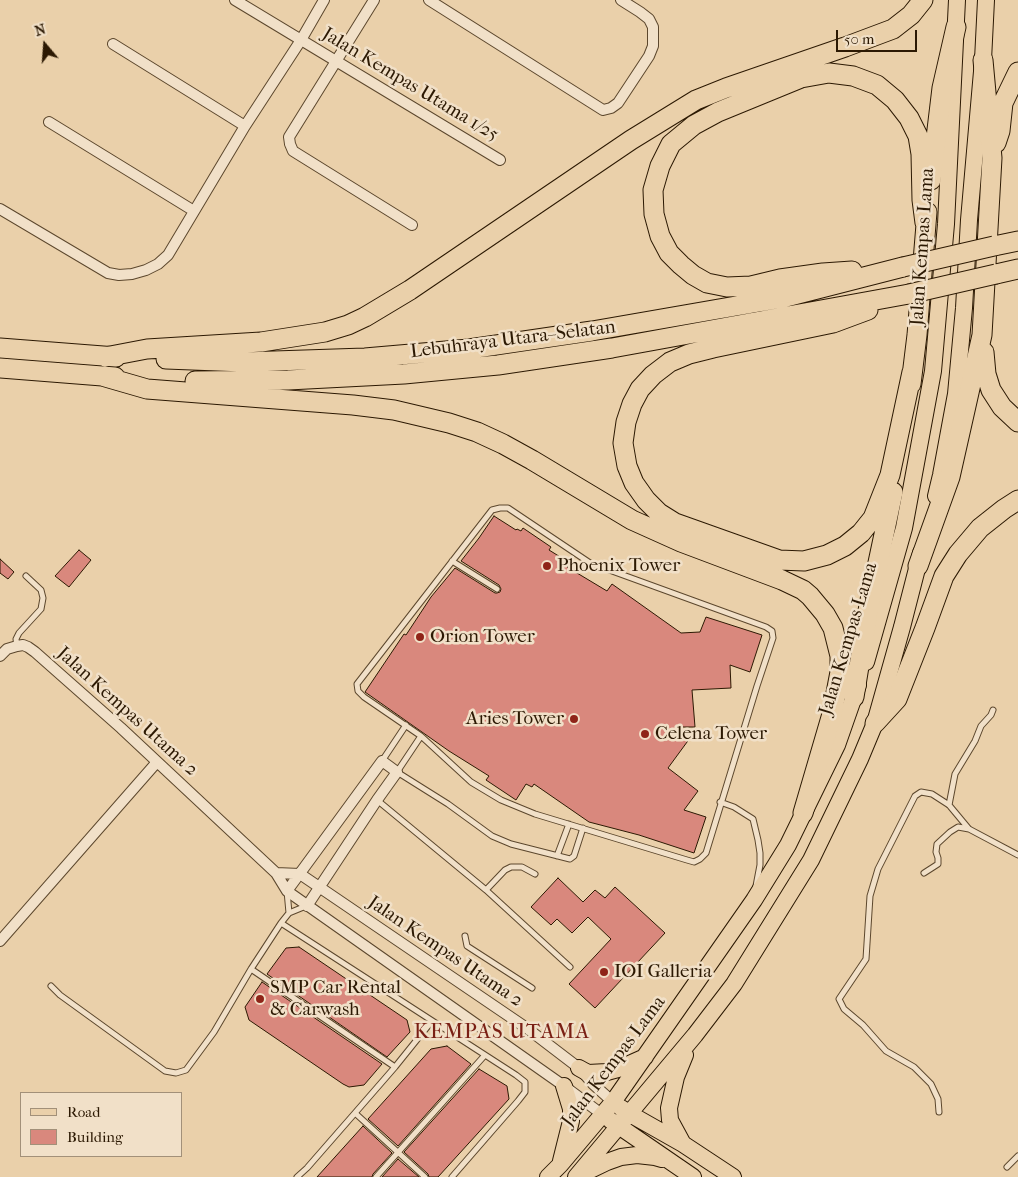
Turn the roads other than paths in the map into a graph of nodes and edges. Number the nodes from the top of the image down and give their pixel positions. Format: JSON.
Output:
{"nodes":[{"id":1,"x":235,"y":0,"type":"edge"},
{"id":2,"x":324,"y":0,"type":"edge"},
{"id":3,"x":374,"y":0,"type":"edge"},
{"id":4,"x":429,"y":0,"type":"edge"},
{"id":5,"x":621,"y":0,"type":"edge"},
{"id":6,"x":924,"y":0,"type":"edge"},
{"id":7,"x":957,"y":0,"type":"edge"},
{"id":8,"x":986,"y":0,"type":"edge"},
{"id":9,"x":956,"y":27,"type":"junction"},
{"id":10,"x":301,"y":40,"type":"junction"},
{"id":11,"x":113,"y":44,"type":"dead end"},
{"id":12,"x":983,"y":60,"type":"junction"},
{"id":13,"x":337,"y":61,"type":"junction"},
{"id":14,"x":1018,"y":72,"type":"edge"},
{"id":15,"x":49,"y":122,"type":"dead end"},
{"id":16,"x":245,"y":126,"type":"junction"},
{"id":17,"x":992,"y":158,"type":"junction"},
{"id":18,"x":500,"y":160,"type":"dead end"},
{"id":19,"x":0,"y":209,"type":"edge"},
{"id":20,"x":194,"y":211,"type":"junction"},
{"id":21,"x":925,"y":223,"type":"junction"},
{"id":22,"x":412,"y":225,"type":"dead end"},
{"id":23,"x":1018,"y":240,"type":"edge"},
{"id":24,"x":903,"y":267,"type":"junction"},
{"id":25,"x":1018,"y":269,"type":"edge"},
{"id":26,"x":909,"y":294,"type":"junction"},
{"id":27,"x":982,"y":336,"type":"junction"},
{"id":28,"x":0,"y":348,"type":"edge"},
{"id":29,"x":105,"y":357,"type":"junction"},
{"id":30,"x":0,"y":368,"type":"edge"},
{"id":31,"x":912,"y":372,"type":"junction"},
{"id":32,"x":102,"y":376,"type":"junction"},
{"id":33,"x":1018,"y":422,"type":"edge"},
{"id":34,"x":1018,"y":500,"type":"edge"},
{"id":35,"x":452,"y":561,"type":"junction"},
{"id":36,"x":918,"y":566,"type":"junction"},
{"id":37,"x":26,"y":576,"type":"dead end"},
{"id":38,"x":497,"y":589,"type":"dead end"},
{"id":39,"x":16,"y":646,"type":"junction"},
{"id":40,"x":0,"y":656,"type":"edge"},
{"id":41,"x":854,"y":697,"type":"junction"},
{"id":42,"x":993,"y":710,"type":"dead end"},
{"id":43,"x":875,"y":724,"type":"junction"},
{"id":44,"x":406,"y":725,"type":"junction"},
{"id":45,"x":421,"y":736,"type":"junction"},
{"id":46,"x":382,"y":761,"type":"junction"},
{"id":47,"x":157,"y":762,"type":"junction"},
{"id":48,"x":397,"y":772,"type":"junction"},
{"id":49,"x":377,"y":800,"type":"junction"},
{"id":50,"x":720,"y":802,"type":"junction"},
{"id":51,"x":949,"y":805,"type":"junction"},
{"id":52,"x":803,"y":813,"type":"junction"},
{"id":53,"x":569,"y":824,"type":"junction"},
{"id":54,"x":584,"y":828,"type":"junction"},
{"id":55,"x":969,"y":829,"type":"junction"},
{"id":56,"x":1018,"y":855,"type":"edge"},
{"id":57,"x":557,"y":856,"type":"junction"},
{"id":58,"x":276,"y":873,"type":"junction"},
{"id":59,"x":924,"y":873,"type":"dead end"},
{"id":60,"x":300,"y":874,"type":"junction"},
{"id":61,"x":535,"y":874,"type":"dead end"},
{"id":62,"x":318,"y":887,"type":"junction"},
{"id":63,"x":486,"y":890,"type":"junction"},
{"id":64,"x":287,"y":891,"type":"junction"},
{"id":65,"x":754,"y":900,"type":"junction"},
{"id":66,"x":307,"y":906,"type":"junction"},
{"id":67,"x":289,"y":913,"type":"junction"},
{"id":68,"x":281,"y":923,"type":"junction"},
{"id":69,"x":465,"y":936,"type":"dead end"},
{"id":70,"x":0,"y":941,"type":"edge"},
{"id":71,"x":570,"y":967,"type":"dead end"},
{"id":72,"x":250,"y":969,"type":"junction"},
{"id":73,"x":51,"y":986,"type":"dead end"},
{"id":74,"x":532,"y":988,"type":"dead end"},
{"id":75,"x":432,"y":1021,"type":"junction"},
{"id":76,"x":695,"y":1035,"type":"junction"},
{"id":77,"x":486,"y":1055,"type":"junction"},
{"id":78,"x":646,"y":1056,"type":"junction"},
{"id":79,"x":395,"y":1067,"type":"junction"},
{"id":80,"x":579,"y":1068,"type":"junction"},
{"id":81,"x":564,"y":1086,"type":"junction"},
{"id":82,"x":613,"y":1102,"type":"junction"},
{"id":83,"x":939,"y":1112,"type":"dead end"},
{"id":84,"x":355,"y":1113,"type":"junction"},
{"id":85,"x":630,"y":1114,"type":"junction"},
{"id":86,"x":602,"y":1115,"type":"junction"},
{"id":87,"x":618,"y":1127,"type":"junction"},
{"id":88,"x":683,"y":1144,"type":"junction"},
{"id":89,"x":398,"y":1153,"type":"junction"},
{"id":90,"x":1018,"y":1156,"type":"edge"},
{"id":91,"x":668,"y":1161,"type":"junction"},
{"id":92,"x":560,"y":1165,"type":"junction"},
{"id":93,"x":1008,"y":1167,"type":"dead end"},
{"id":94,"x":297,"y":1177,"type":"edge"},
{"id":95,"x":376,"y":1177,"type":"edge"},
{"id":96,"x":425,"y":1177,"type":"edge"},
{"id":97,"x":452,"y":1177,"type":"edge"},
{"id":98,"x":548,"y":1177,"type":"edge"},
{"id":99,"x":576,"y":1177,"type":"edge"},
{"id":100,"x":692,"y":1177,"type":"edge"},
{"id":101,"x":733,"y":1177,"type":"edge"}],
"edges":[{"from":1,"to":10,"type":"street","name":"Jalan Kempas Utama 1/25"},
{"from":2,"to":10,"type":"street"},
{"from":3,"to":13,"type":"street"},
{"from":4,"to":5,"type":"street"},
{"from":6,"to":29,"type":"highway"},
{"from":7,"to":9,"type":"main road","name":"Jalan Kempas Lama"},
{"from":8,"to":12,"type":"main road"},
{"from":9,"to":21,"type":"highway"},
{"from":9,"to":41,"type":"main road","name":"Jalan Kempas Lama"},
{"from":10,"to":13,"type":"street","name":"Jalan Kempas Utama 1/25"},
{"from":10,"to":16,"type":"street"},
{"from":11,"to":16,"type":"street"},
{"from":12,"to":17,"type":"highway"},
{"from":12,"to":36,"type":"main road"},
{"from":13,"to":18,"type":"street","name":"Jalan Kempas Utama 1/25"},
{"from":13,"to":22,"type":"street"},
{"from":14,"to":17,"type":"highway"},
{"from":15,"to":20,"type":"street"},
{"from":16,"to":20,"type":"street"},
{"from":17,"to":27,"type":"highway"},
{"from":19,"to":20,"type":"street"},
{"from":21,"to":24,"type":"highway"},
{"from":21,"to":31,"type":"highway"},
{"from":23,"to":24,"type":"highway","name":"Lebuhraya Utara–Selatan","bridge":true},
{"from":24,"to":29,"type":"highway","name":"Lebuhraya Utara–Selatan"},
{"from":25,"to":26,"type":"highway","name":"Lebuhraya Utara–Selatan","bridge":true},
{"from":26,"to":31,"type":"highway"},
{"from":26,"to":32,"type":"highway","name":"Lebuhraya Utara–Selatan"},
{"from":27,"to":33,"type":"highway"},
{"from":27,"to":36,"type":"highway"},
{"from":28,"to":29,"type":"highway","name":"Lebuhraya Utara–Selatan"},
{"from":30,"to":32,"type":"highway","name":"Lebuhraya Utara–Selatan"},
{"from":31,"to":41,"type":"highway"},
{"from":32,"to":52,"type":"highway"},
{"from":34,"to":43,"type":"highway"},
{"from":35,"to":38,"type":"lane"},
{"from":35,"to":44,"type":"lane"},
{"from":35,"to":50,"type":"lane"},
{"from":36,"to":43,"type":"main road"},
{"from":37,"to":39,"type":"lane"},
{"from":39,"to":40,"type":"street"},
{"from":39,"to":47,"type":"street","name":"Jalan Kempas Utama 2"},
{"from":41,"to":52,"type":"main road","name":"Jalan Kempas Lama"},
{"from":42,"to":51,"type":"lane"},
{"from":43,"to":76,"type":"main road"},
{"from":44,"to":45,"type":"lane"},
{"from":44,"to":46,"type":"lane"},
{"from":45,"to":48,"type":"lane"},
{"from":45,"to":53,"type":"lane"},
{"from":46,"to":48,"type":"street"},
{"from":46,"to":60,"type":"street"},
{"from":47,"to":58,"type":"street","name":"Jalan Kempas Utama 2"},
{"from":47,"to":70,"type":"street"},
{"from":48,"to":49,"type":"street"},
{"from":48,"to":57,"type":"lane"},
{"from":49,"to":62,"type":"street"},
{"from":49,"to":63,"type":"lane"},
{"from":50,"to":54,"type":"lane"},
{"from":50,"to":65,"type":"lane"},
{"from":51,"to":55,"type":"lane"},
{"from":51,"to":83,"type":"lane"},
{"from":52,"to":65,"type":"main road","name":"Jalan Kempas Lama"},
{"from":53,"to":54,"type":"lane"},
{"from":53,"to":57,"type":"lane"},
{"from":54,"to":57,"type":"lane"},
{"from":55,"to":56,"type":"lane"},
{"from":55,"to":59,"type":"lane"},
{"from":58,"to":60,"type":"street"},
{"from":58,"to":64,"type":"street","name":"Jalan Kempas Utama 2"},
{"from":60,"to":62,"type":"street","name":"Jalan Kempas Utama 2"},
{"from":60,"to":64,"type":"street"},
{"from":61,"to":63,"type":"lane"},
{"from":62,"to":66,"type":"street"},
{"from":62,"to":80,"type":"street","name":"Jalan Kempas Utama 2"},
{"from":63,"to":71,"type":"lane"},
{"from":64,"to":66,"type":"street"},
{"from":64,"to":67,"type":"lane"},
{"from":65,"to":78,"type":"main road","name":"Jalan Kempas Lama"},
{"from":66,"to":67,"type":"lane"},
{"from":66,"to":81,"type":"street"},
{"from":67,"to":68,"type":"lane"},
{"from":68,"to":72,"type":"lane"},
{"from":68,"to":75,"type":"lane"},
{"from":69,"to":74,"type":"lane"},
{"from":72,"to":73,"type":"lane"},
{"from":72,"to":79,"type":"lane"},
{"from":75,"to":77,"type":"lane"},
{"from":75,"to":79,"type":"lane"},
{"from":76,"to":85,"type":"main road"},
{"from":76,"to":88,"type":"main road"},
{"from":77,"to":89,"type":"lane"},
{"from":77,"to":97,"type":"lane"},
{"from":78,"to":80,"type":"main road"},
{"from":78,"to":82,"type":"main road","name":"Jalan Kempas Lama"},
{"from":79,"to":84,"type":"lane"},
{"from":80,"to":82,"type":"street","name":"Jalan Kempas Utama 2"},
{"from":81,"to":86,"type":"street"},
{"from":81,"to":92,"type":"main road"},
{"from":82,"to":85,"type":"main road"},
{"from":82,"to":86,"type":"main road","name":"Jalan Kempas Lama"},
{"from":84,"to":89,"type":"lane"},
{"from":84,"to":94,"type":"lane"},
{"from":85,"to":87,"type":"main road"},
{"from":85,"to":88,"type":"main road"},
{"from":86,"to":87,"type":"main road"},
{"from":86,"to":92,"type":"main road","name":"Jalan Kempas Lama"},
{"from":87,"to":91,"type":"main road"},
{"from":87,"to":99,"type":"main road"},
{"from":88,"to":101,"type":"main road"},
{"from":89,"to":95,"type":"lane"},
{"from":89,"to":96,"type":"lane"},
{"from":90,"to":93,"type":"lane"},
{"from":91,"to":99,"type":"main road"},
{"from":91,"to":100,"type":"main road"},
{"from":92,"to":98,"type":"main road","name":"Jalan Kempas Lama"}]}
